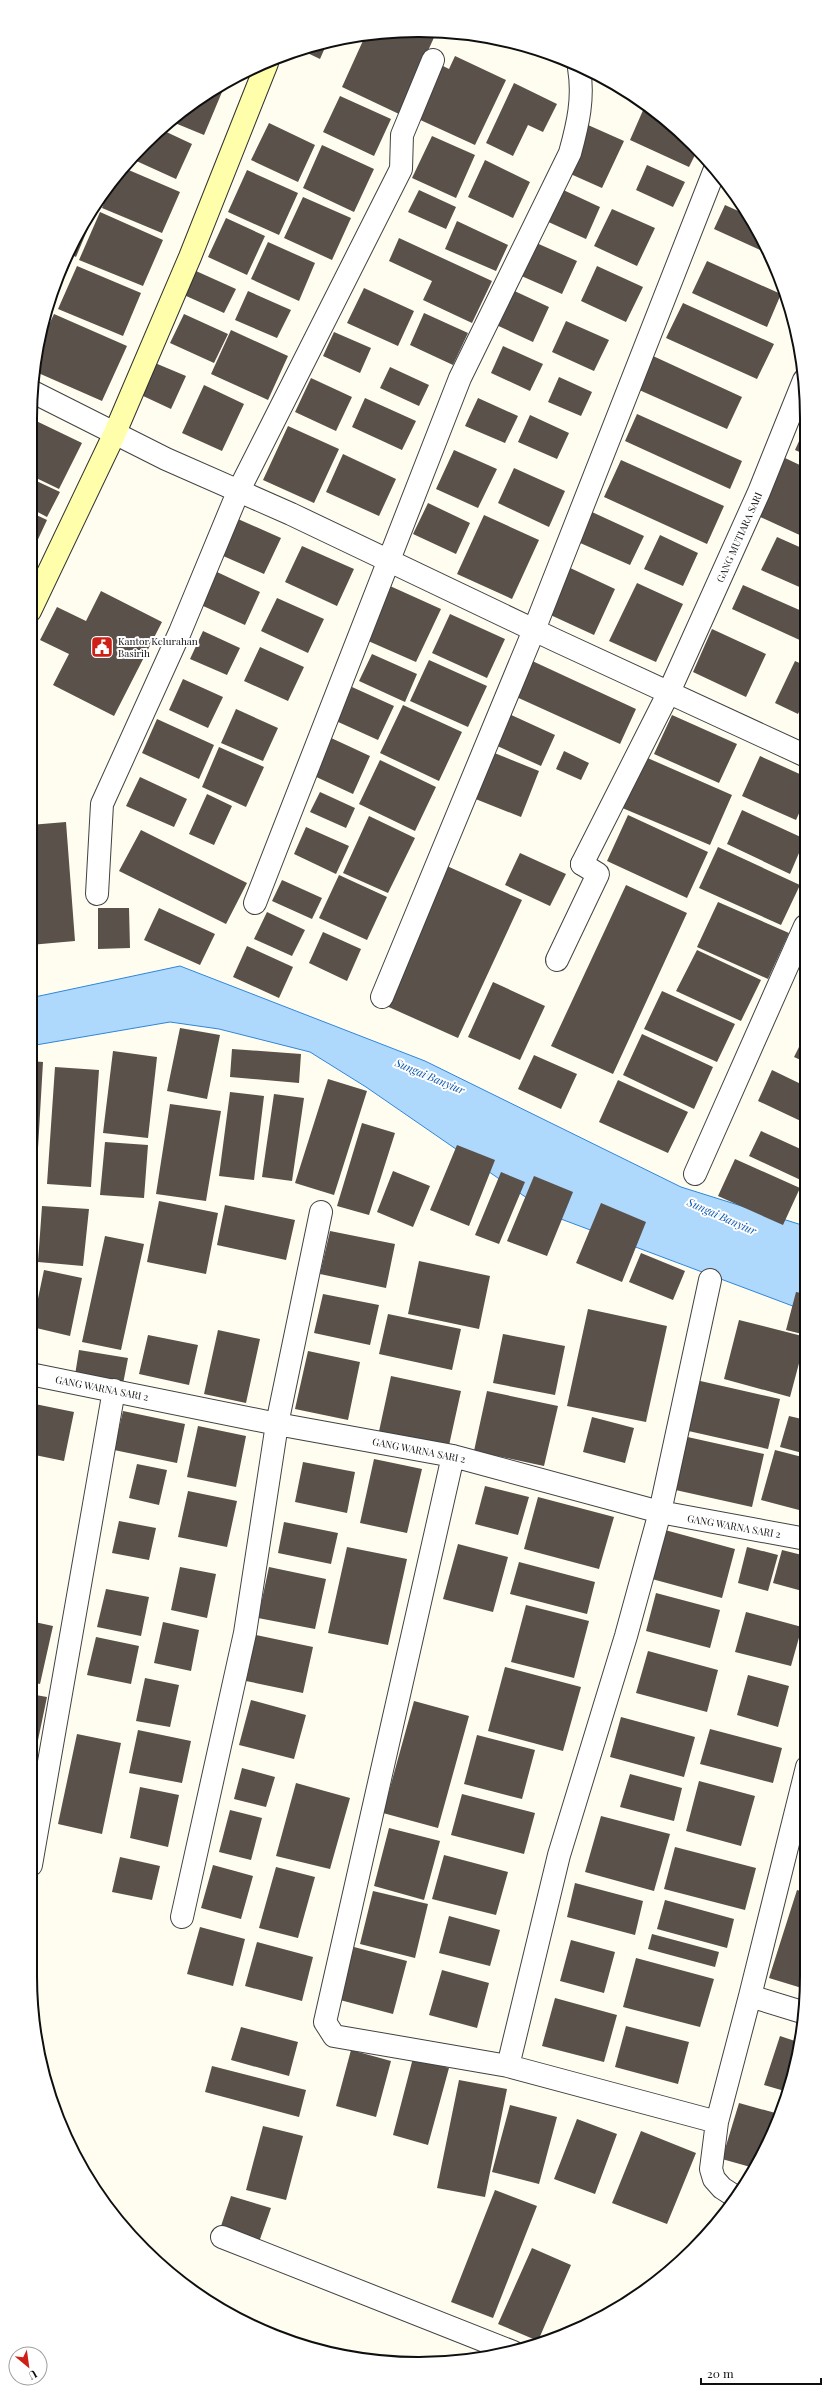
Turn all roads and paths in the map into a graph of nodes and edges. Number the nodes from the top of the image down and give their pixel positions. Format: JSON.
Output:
{"nodes":[{"id":1,"x":433,"y":60,"type":"dead end"},
{"id":2,"x":264,"y":70,"type":"edge"},
{"id":3,"x":580,"y":73,"type":"edge"},
{"id":4,"x":712,"y":176,"type":"edge"},
{"id":5,"x":799,"y":393,"type":"edge"},
{"id":6,"x":38,"y":395,"type":"edge"},
{"id":7,"x":114,"y":435,"type":"junction"},
{"id":8,"x":238,"y":492,"type":"junction"},
{"id":9,"x":388,"y":561,"type":"junction"},
{"id":10,"x":37,"y":596,"type":"edge"},
{"id":11,"x":534,"y":630,"type":"junction"},
{"id":12,"x":669,"y":692,"type":"junction"},
{"id":13,"x":800,"y":753,"type":"edge"},
{"id":14,"x":97,"y":894,"type":"dead end"},
{"id":15,"x":255,"y":904,"type":"dead end"},
{"id":16,"x":800,"y":937,"type":"edge"},
{"id":17,"x":557,"y":960,"type":"dead end"},
{"id":18,"x":382,"y":996,"type":"dead end"},
{"id":19,"x":695,"y":1174,"type":"dead end"},
{"id":20,"x":321,"y":1212,"type":"dead end"},
{"id":21,"x":710,"y":1280,"type":"dead end"},
{"id":22,"x":37,"y":1375,"type":"edge"},
{"id":23,"x":114,"y":1390,"type":"junction"},
{"id":24,"x":277,"y":1424,"type":"junction"},
{"id":25,"x":453,"y":1456,"type":"junction"},
{"id":26,"x":660,"y":1512,"type":"junction"},
{"id":27,"x":800,"y":1538,"type":"edge"},
{"id":28,"x":800,"y":1816,"type":"edge"},
{"id":29,"x":37,"y":1832,"type":"edge"},
{"id":30,"x":182,"y":1917,"type":"dead end"},
{"id":31,"x":750,"y":1996,"type":"junction"},
{"id":32,"x":798,"y":2011,"type":"edge"},
{"id":33,"x":508,"y":2066,"type":"junction"},
{"id":34,"x":717,"y":2122,"type":"junction"},
{"id":35,"x":731,"y":2194,"type":"edge"},
{"id":36,"x":222,"y":2237,"type":"dead end"},
{"id":37,"x":502,"y":2348,"type":"edge"}],
"edges":[{"from":1,"to":8,"type":"street"},
{"from":2,"to":7,"type":"street"},
{"from":3,"to":9,"type":"street"},
{"from":4,"to":11,"type":"street"},
{"from":5,"to":12,"type":"street","name":"GANG MUTIARA SARI"},
{"from":6,"to":7,"type":"street"},
{"from":7,"to":8,"type":"street"},
{"from":7,"to":10,"type":"street"},
{"from":8,"to":9,"type":"street"},
{"from":8,"to":14,"type":"street"},
{"from":9,"to":11,"type":"street"},
{"from":9,"to":15,"type":"street"},
{"from":11,"to":12,"type":"street"},
{"from":11,"to":18,"type":"street"},
{"from":12,"to":13,"type":"street"},
{"from":12,"to":17,"type":"street","name":"GANG MUTIARA SARI"},
{"from":16,"to":19,"type":"street"},
{"from":20,"to":24,"type":"street"},
{"from":21,"to":26,"type":"street"},
{"from":22,"to":23,"type":"street","name":"GANG WARNA SARI 2"},
{"from":23,"to":24,"type":"street","name":"GANG WARNA SARI 2"},
{"from":23,"to":29,"type":"street"},
{"from":24,"to":25,"type":"street","name":"GANG WARNA SARI 2"},
{"from":24,"to":30,"type":"street"},
{"from":25,"to":26,"type":"street","name":"GANG WARNA SARI 2"},
{"from":25,"to":33,"type":"street"},
{"from":26,"to":27,"type":"street","name":"GANG WARNA SARI 2"},
{"from":26,"to":33,"type":"street"},
{"from":28,"to":31,"type":"street"},
{"from":31,"to":32,"type":"street"},
{"from":31,"to":34,"type":"street"},
{"from":33,"to":34,"type":"street"},
{"from":34,"to":35,"type":"street"},
{"from":36,"to":37,"type":"street"}]}
